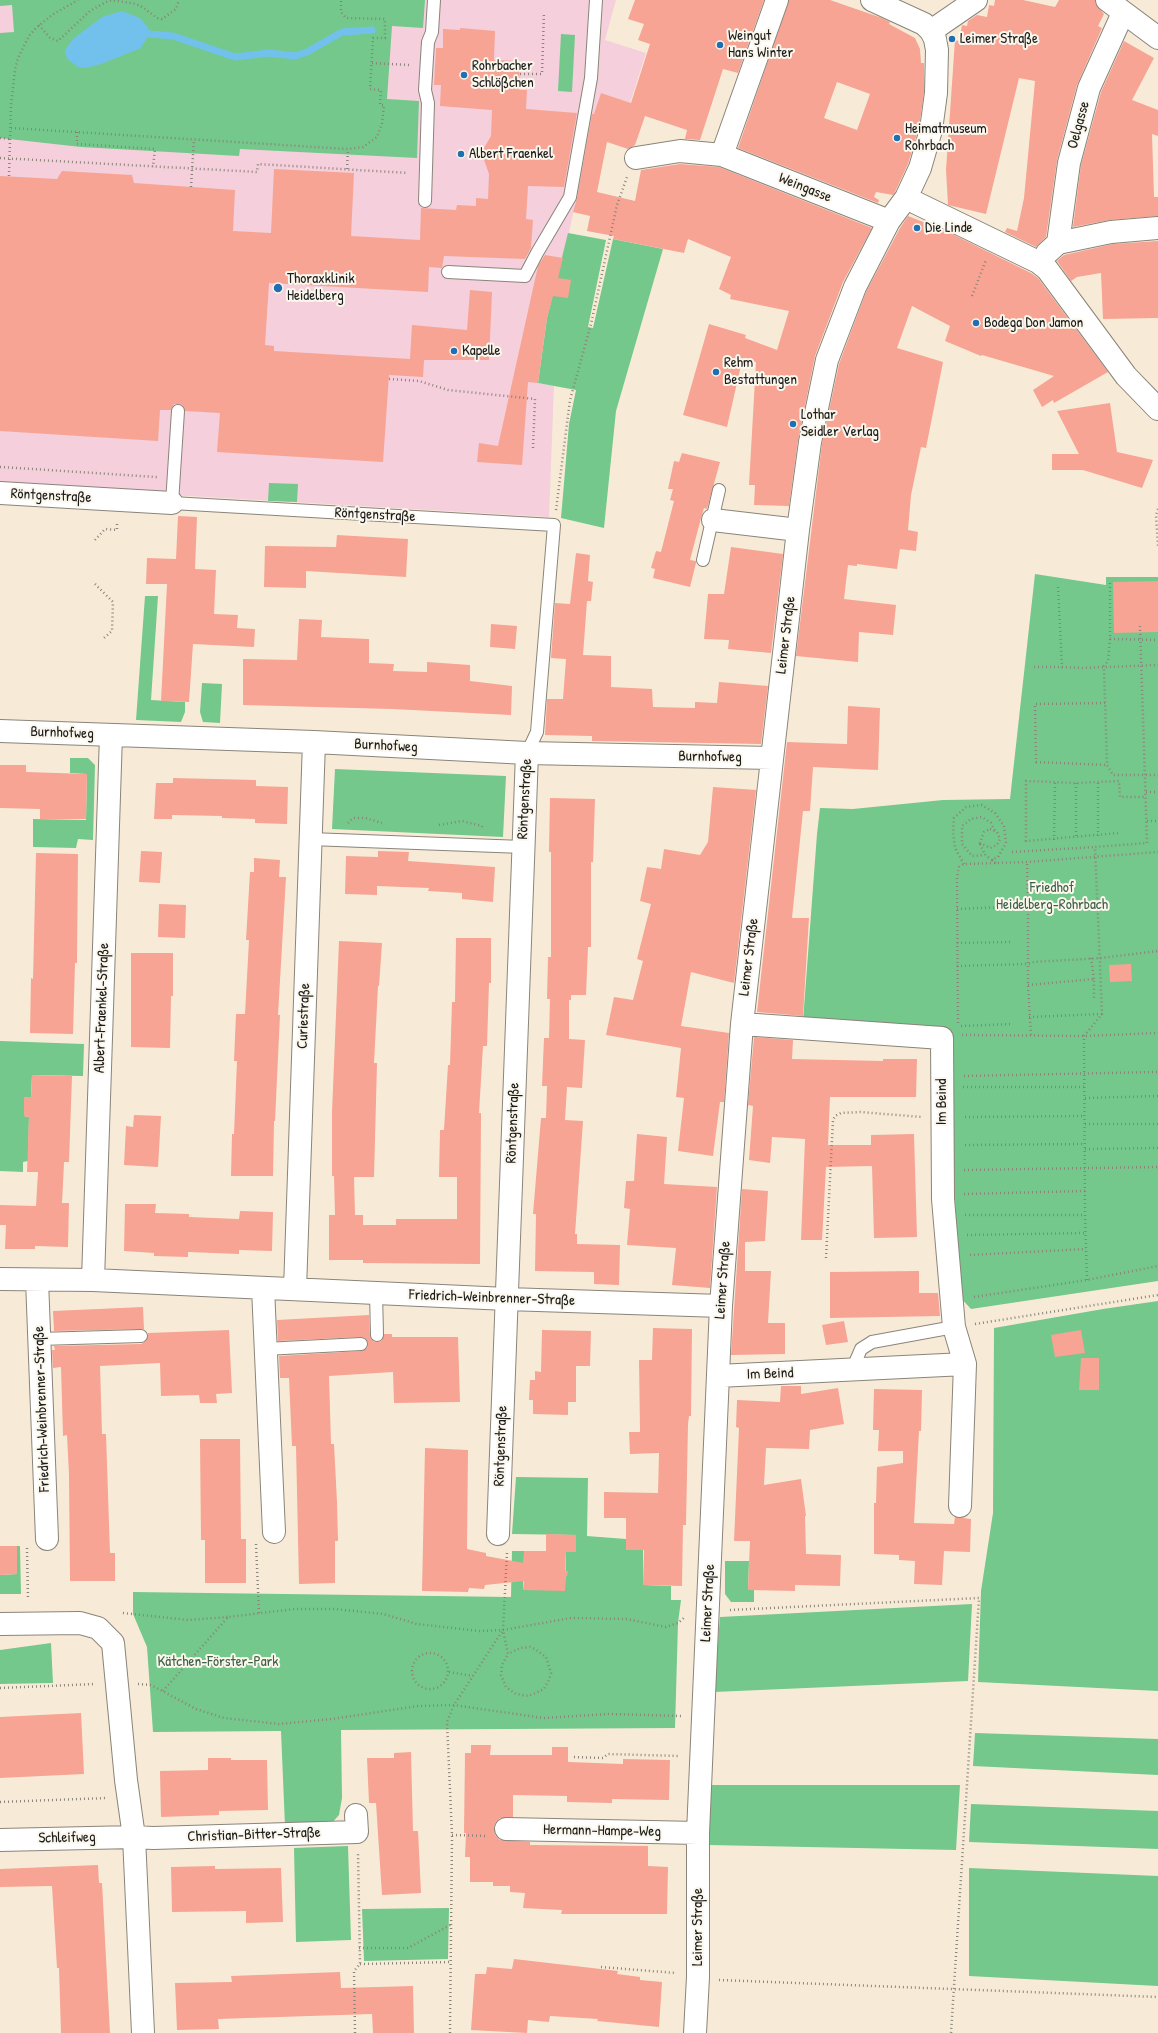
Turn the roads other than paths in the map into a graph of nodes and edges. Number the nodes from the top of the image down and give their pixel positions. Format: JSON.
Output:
{"nodes":[{"id":1,"x":434,"y":0,"type":"edge"},
{"id":2,"x":596,"y":0,"type":"edge"},
{"id":3,"x":777,"y":0,"type":"edge"},
{"id":4,"x":976,"y":0,"type":"edge"},
{"id":5,"x":883,"y":3,"type":"edge"},
{"id":6,"x":1115,"y":7,"type":"edge"},
{"id":7,"x":931,"y":31,"type":"junction"},
{"id":8,"x":1158,"y":38,"type":"edge"},
{"id":9,"x":722,"y":155,"type":"junction"},
{"id":10,"x":636,"y":158,"type":"dead end"},
{"id":11,"x":906,"y":198,"type":"junction"},
{"id":12,"x":425,"y":201,"type":"dead end"},
{"id":13,"x":888,"y":221,"type":"junction"},
{"id":14,"x":1158,"y":228,"type":"edge"},
{"id":15,"x":1058,"y":243,"type":"junction"},
{"id":16,"x":1038,"y":262,"type":"junction"},
{"id":17,"x":448,"y":272,"type":"dead end"},
{"id":18,"x":1158,"y":409,"type":"edge"},
{"id":19,"x":178,"y":411,"type":"dead end"},
{"id":20,"x":719,"y":490,"type":"dead end"},
{"id":21,"x":0,"y":493,"type":"edge"},
{"id":22,"x":172,"y":503,"type":"junction"},
{"id":23,"x":713,"y":520,"type":"junction"},
{"id":24,"x":798,"y":530,"type":"junction"},
{"id":25,"x":704,"y":560,"type":"dead end"},
{"id":26,"x":0,"y":731,"type":"edge"},
{"id":27,"x":111,"y":735,"type":"junction"},
{"id":28,"x":314,"y":742,"type":"junction"},
{"id":29,"x":527,"y":753,"type":"junction"},
{"id":30,"x":772,"y":758,"type":"junction"},
{"id":31,"x":310,"y":839,"type":"junction"},
{"id":32,"x":523,"y":847,"type":"junction"},
{"id":33,"x":742,"y":1024,"type":"junction"},
{"id":34,"x":0,"y":1279,"type":"edge"},
{"id":35,"x":37,"y":1280,"type":"junction"},
{"id":36,"x":93,"y":1280,"type":"junction"},
{"id":37,"x":263,"y":1288,"type":"junction"},
{"id":38,"x":295,"y":1289,"type":"junction"},
{"id":39,"x":376,"y":1293,"type":"junction"},
{"id":40,"x":507,"y":1299,"type":"junction"},
{"id":41,"x":721,"y":1306,"type":"junction"},
{"id":42,"x":954,"y":1327,"type":"junction"},
{"id":43,"x":377,"y":1335,"type":"dead end"},
{"id":44,"x":141,"y":1336,"type":"dead end"},
{"id":45,"x":39,"y":1339,"type":"junction"},
{"id":46,"x":361,"y":1344,"type":"dead end"},
{"id":47,"x":265,"y":1349,"type":"junction"},
{"id":48,"x":966,"y":1364,"type":"junction"},
{"id":49,"x":852,"y":1370,"type":"junction"},
{"id":50,"x":718,"y":1376,"type":"junction"},
{"id":51,"x":960,"y":1506,"type":"dead end"},
{"id":52,"x":274,"y":1532,"type":"road end"},
{"id":53,"x":498,"y":1534,"type":"road end"},
{"id":54,"x":46,"y":1539,"type":"road end"},
{"id":55,"x":80,"y":1623,"type":"junction"},
{"id":56,"x":0,"y":1624,"type":"edge"},
{"id":57,"x":0,"y":1637,"type":"edge"},
{"id":58,"x":357,"y":1824,"type":"road end"},
{"id":59,"x":506,"y":1830,"type":"road end"},
{"id":60,"x":698,"y":1833,"type":"junction"},
{"id":61,"x":134,"y":1837,"type":"junction"},
{"id":62,"x":0,"y":1840,"type":"edge"},
{"id":63,"x":143,"y":2033,"type":"edge"},
{"id":64,"x":695,"y":2033,"type":"edge"}],
"edges":[{"from":1,"to":12,"type":"lane"},
{"from":2,"to":17,"type":"lane"},
{"from":3,"to":9,"type":"street"},
{"from":4,"to":7,"type":"street"},
{"from":5,"to":7,"type":"street"},
{"from":6,"to":8,"type":"street"},
{"from":6,"to":15,"type":"street","name":"Oelgasse"},
{"from":7,"to":11,"type":"street","name":"Leimer Straße"},
{"from":9,"to":10,"type":"street","name":"Weingasse"},
{"from":9,"to":13,"type":"street","name":"Weingasse"},
{"from":11,"to":13,"type":"street","name":"Leimer Straße"},
{"from":11,"to":16,"type":"street"},
{"from":13,"to":24,"type":"street","name":"Leimer Straße"},
{"from":14,"to":15,"type":"street"},
{"from":15,"to":16,"type":"street"},
{"from":16,"to":18,"type":"street"},
{"from":19,"to":22,"type":"lane"},
{"from":20,"to":23,"type":"lane"},
{"from":21,"to":22,"type":"street","name":"Röntgenstraße"},
{"from":22,"to":29,"type":"lane","name":"Röntgenstraße"},
{"from":23,"to":24,"type":"street"},
{"from":23,"to":25,"type":"lane"},
{"from":24,"to":30,"type":"street","name":"Leimer Straße"},
{"from":26,"to":27,"type":"street","name":"Burnhofweg"},
{"from":27,"to":28,"type":"street","name":"Burnhofweg"},
{"from":27,"to":36,"type":"street","name":"Albert-Fraenkel-Straße"},
{"from":28,"to":29,"type":"street","name":"Burnhofweg"},
{"from":28,"to":31,"type":"street","name":"Curiestraße"},
{"from":29,"to":30,"type":"street","name":"Burnhofweg"},
{"from":29,"to":32,"type":"street","name":"Röntgenstraße"},
{"from":30,"to":33,"type":"street","name":"Leimer Straße"},
{"from":31,"to":32,"type":"lane"},
{"from":31,"to":38,"type":"street","name":"Curiestraße"},
{"from":32,"to":40,"type":"street","name":"Röntgenstraße"},
{"from":33,"to":41,"type":"street","name":"Leimer Straße"},
{"from":33,"to":42,"type":"street","name":"Im Beind"},
{"from":34,"to":35,"type":"street","name":"Friedrich-Weinbrenner-Straße"},
{"from":35,"to":36,"type":"street","name":"Friedrich-Weinbrenner-Straße"},
{"from":35,"to":45,"type":"street","name":"Friedrich-Weinbrenner-Straße"},
{"from":36,"to":37,"type":"street","name":"Friedrich-Weinbrenner-Straße"},
{"from":37,"to":38,"type":"street","name":"Friedrich-Weinbrenner-Straße"},
{"from":37,"to":47,"type":"street"},
{"from":38,"to":39,"type":"street","name":"Friedrich-Weinbrenner-Straße"},
{"from":39,"to":40,"type":"street","name":"Friedrich-Weinbrenner-Straße"},
{"from":39,"to":43,"type":"lane"},
{"from":40,"to":41,"type":"street","name":"Friedrich-Weinbrenner-Straße"},
{"from":40,"to":53,"type":"street","name":"Röntgenstraße"},
{"from":41,"to":50,"type":"street","name":"Leimer Straße"},
{"from":42,"to":48,"type":"street","name":"Im Beind"},
{"from":42,"to":49,"type":"lane"},
{"from":44,"to":45,"type":"lane"},
{"from":45,"to":54,"type":"street","name":"Friedrich-Weinbrenner-Straße"},
{"from":46,"to":47,"type":"lane"},
{"from":47,"to":52,"type":"street"},
{"from":48,"to":49,"type":"street","name":"Im Beind"},
{"from":48,"to":51,"type":"street","name":"Im Beind"},
{"from":49,"to":50,"type":"street","name":"Im Beind"},
{"from":50,"to":60,"type":"street","name":"Leimer Straße"},
{"from":55,"to":56,"type":"street"},
{"from":55,"to":57,"type":"street"},
{"from":55,"to":61,"type":"street"},
{"from":58,"to":61,"type":"street","name":"Christian-Bitter-Straße"},
{"from":59,"to":60,"type":"street","name":"Hermann-Hampe-Weg"},
{"from":60,"to":64,"type":"street","name":"Leimer Straße"},
{"from":61,"to":62,"type":"street","name":"Schleifweg"},
{"from":61,"to":63,"type":"street"}]}
